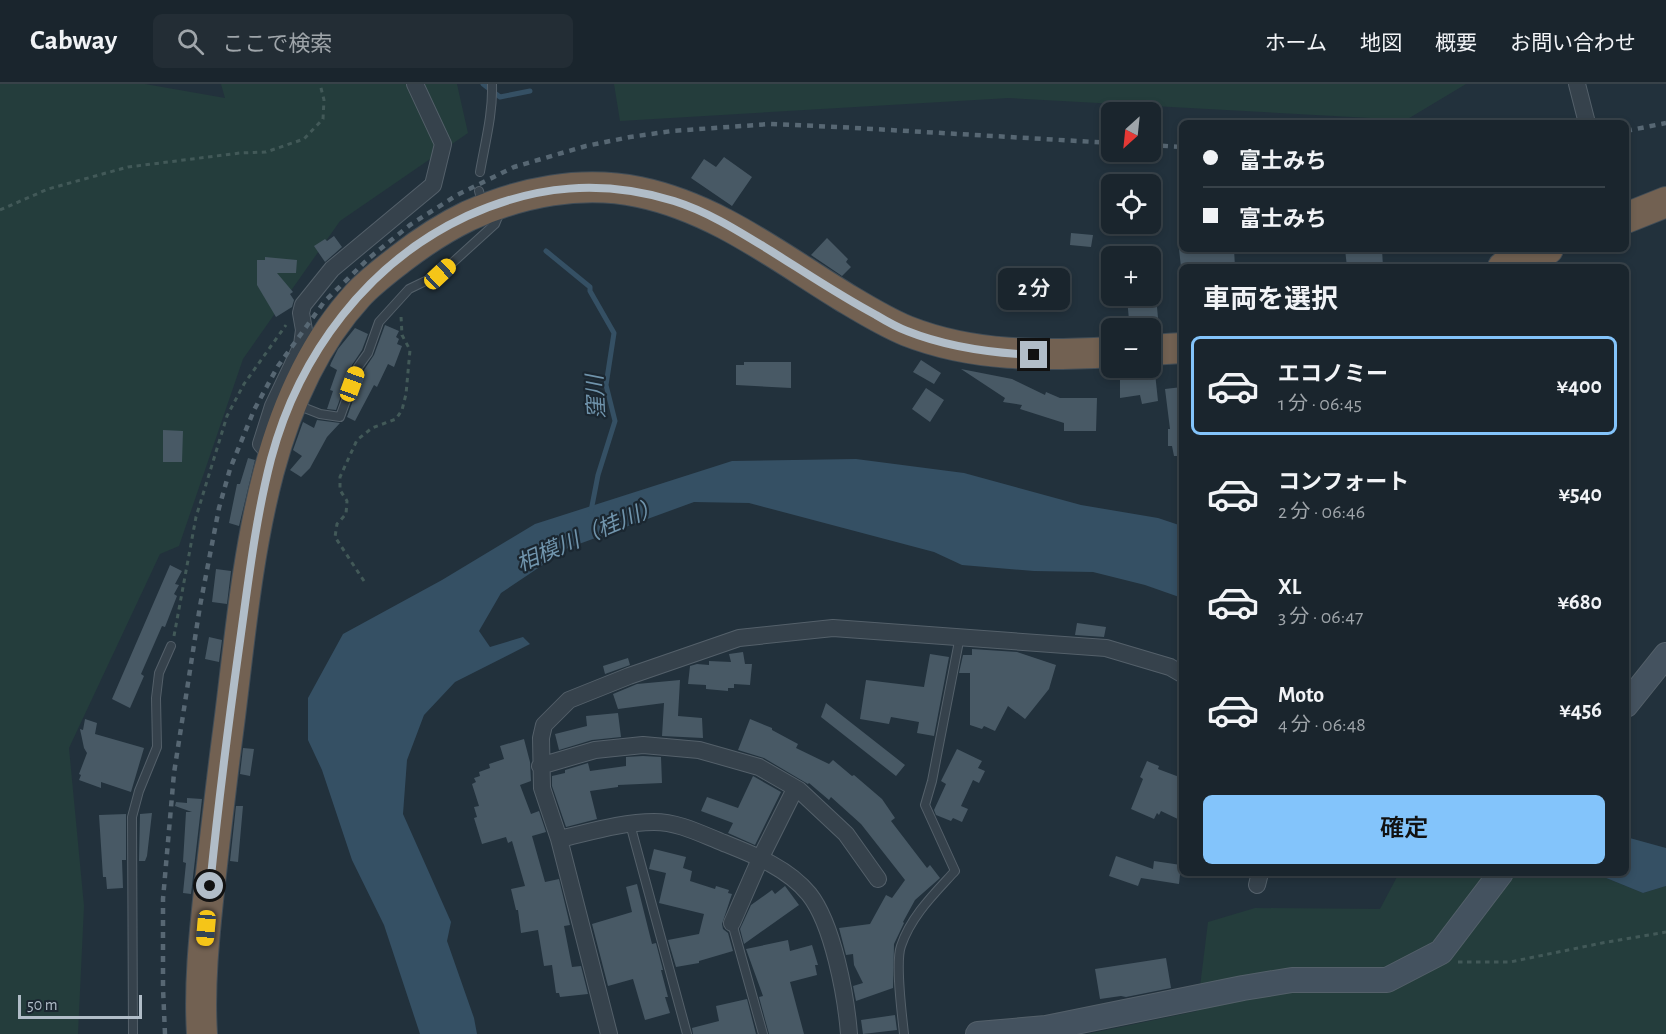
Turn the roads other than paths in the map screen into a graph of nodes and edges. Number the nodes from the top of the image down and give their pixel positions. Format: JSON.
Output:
{"nodes":[{"id":1,"x":415,"y":84,"type":"edge"},
{"id":2,"x":492,"y":84,"type":"edge"},
{"id":3,"x":1577,"y":84,"type":"edge"},
{"id":4,"x":1586,"y":120,"type":"edge"},
{"id":5,"x":480,"y":172,"type":"dead end"},
{"id":6,"x":487,"y":201,"type":"junction"},
{"id":7,"x":1666,"y":202,"type":"edge"},
{"id":8,"x":1629,"y":217,"type":"edge"},
{"id":9,"x":1540,"y":252,"type":"edge"},
{"id":10,"x":1510,"y":264,"type":"edge"},
{"id":11,"x":1179,"y":348,"type":"edge"},
{"id":12,"x":1161,"y":349,"type":"edge"},
{"id":13,"x":1101,"y":353,"type":"edge"},
{"id":14,"x":291,"y":403,"type":"junction"},
{"id":15,"x":272,"y":456,"type":"junction"},
{"id":16,"x":960,"y":636,"type":"junction"},
{"id":17,"x":171,"y":646,"type":"road end"},
{"id":18,"x":1666,"y":656,"type":"edge"},
{"id":19,"x":1179,"y":672,"type":"edge"},
{"id":20,"x":1629,"y":701,"type":"edge"},
{"id":21,"x":540,"y":766,"type":"junction"},
{"id":22,"x":795,"y":789,"type":"junction"},
{"id":23,"x":630,"y":824,"type":"junction"},
{"id":24,"x":559,"y":839,"type":"junction"},
{"id":25,"x":760,"y":859,"type":"junction"},
{"id":26,"x":1499,"y":876,"type":"edge"},
{"id":27,"x":878,"y":879,"type":"dead end"},
{"id":28,"x":732,"y":923,"type":"joint"},
{"id":29,"x":134,"y":1034,"type":"edge"},
{"id":30,"x":202,"y":1034,"type":"edge"},
{"id":31,"x":609,"y":1034,"type":"edge"},
{"id":32,"x":687,"y":1034,"type":"edge"},
{"id":33,"x":763,"y":1034,"type":"edge"},
{"id":34,"x":849,"y":1034,"type":"edge"},
{"id":35,"x":904,"y":1034,"type":"edge"},
{"id":36,"x":978,"y":1034,"type":"edge"}],
"edges":[{"from":1,"to":15,"type":"street"},
{"from":2,"to":5,"type":"lane"},
{"from":3,"to":4,"type":"street"},
{"from":6,"to":13,"type":"highway"},
{"from":6,"to":14,"type":"highway"},
{"from":6,"to":14,"type":"lane"},
{"from":7,"to":8,"type":"highway"},
{"from":9,"to":10,"type":"highway"},
{"from":11,"to":12,"type":"highway"},
{"from":14,"to":15,"type":"highway"},
{"from":15,"to":30,"type":"highway"},
{"from":16,"to":19,"type":"street"},
{"from":16,"to":21,"type":"street"},
{"from":16,"to":35,"type":"lane"},
{"from":17,"to":29,"type":"lane"},
{"from":18,"to":20,"type":"street"},
{"from":21,"to":22,"type":"street"},
{"from":21,"to":24,"type":"street"},
{"from":22,"to":25,"type":"street"},
{"from":22,"to":27,"type":"street"},
{"from":23,"to":24,"type":"street"},
{"from":23,"to":25,"type":"street"},
{"from":23,"to":32,"type":"lane"},
{"from":24,"to":31,"type":"street"},
{"from":25,"to":28,"type":"street"},
{"from":25,"to":34,"type":"street"},
{"from":26,"to":36,"type":"street"},
{"from":28,"to":33,"type":"lane"}]}
